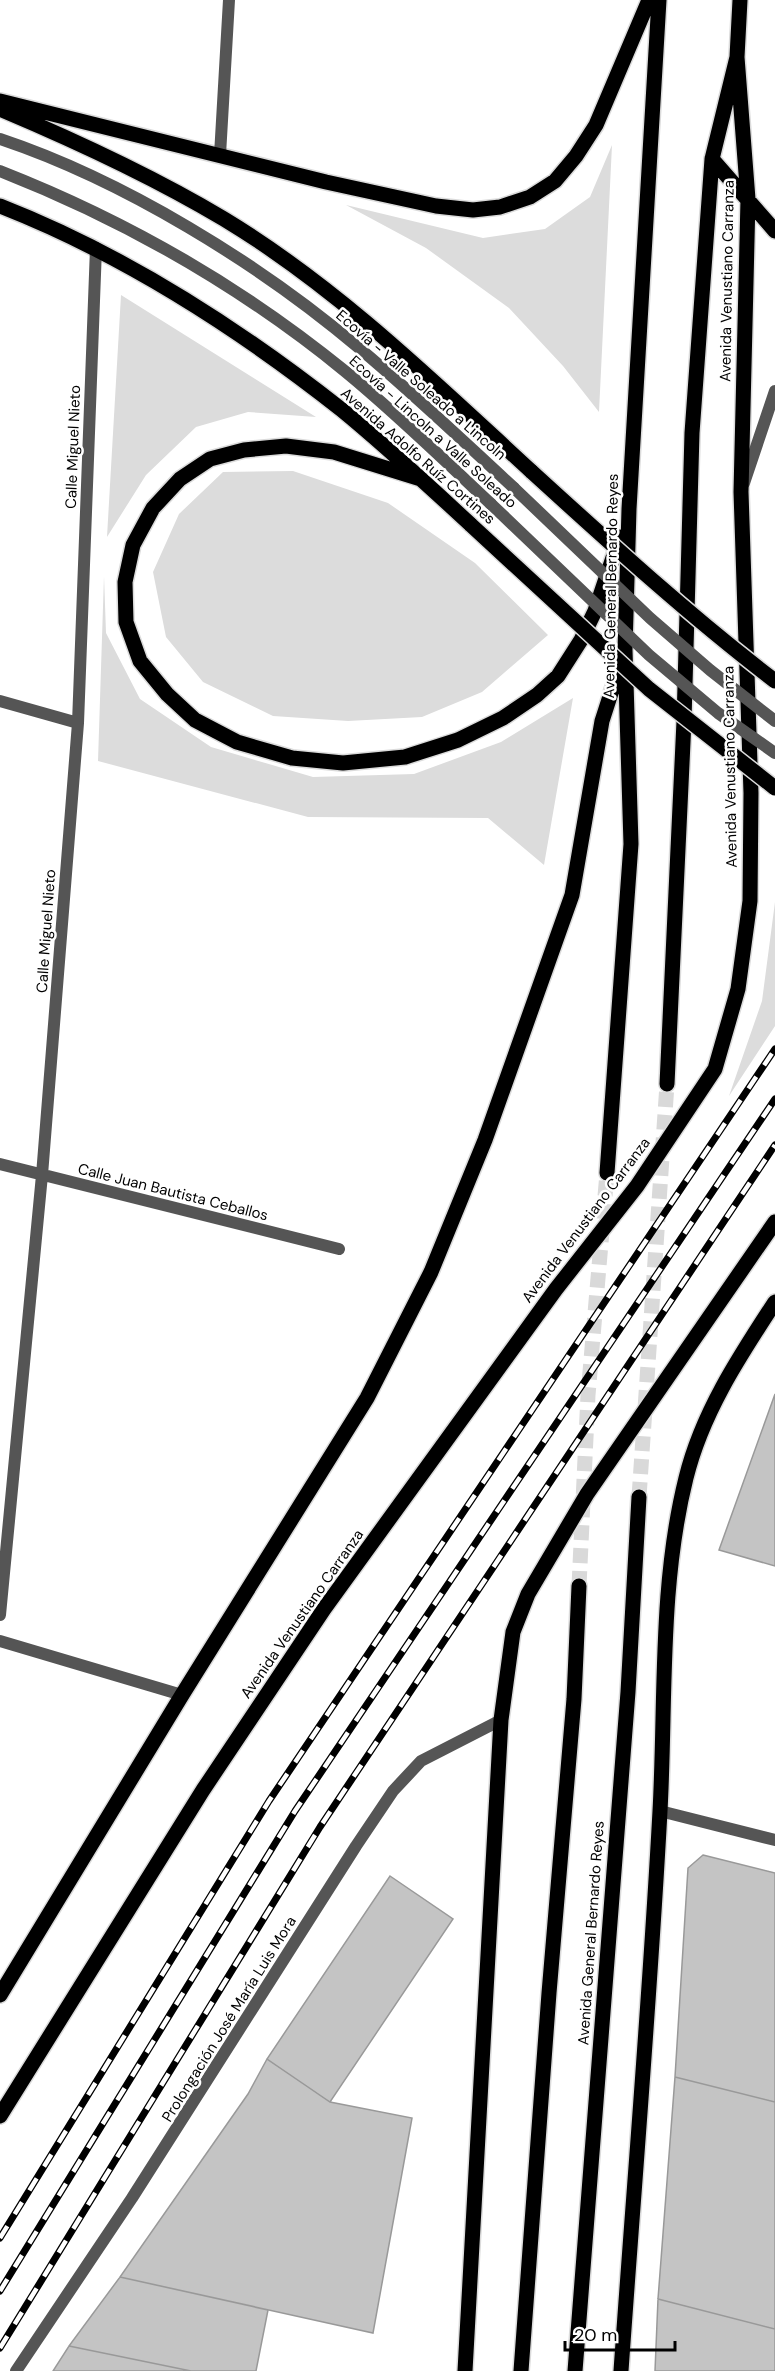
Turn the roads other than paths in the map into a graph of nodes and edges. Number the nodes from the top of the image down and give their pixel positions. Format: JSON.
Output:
{"nodes":[{"id":1,"x":229,"y":0,"type":"edge"},
{"id":2,"x":649,"y":0,"type":"edge"},
{"id":3,"x":659,"y":0,"type":"edge"},
{"id":4,"x":740,"y":0,"type":"edge"},
{"id":5,"x":737,"y":57,"type":"junction"},
{"id":6,"x":0,"y":101,"type":"edge"},
{"id":7,"x":0,"y":109,"type":"edge"},
{"id":8,"x":0,"y":139,"type":"edge"},
{"id":9,"x":220,"y":155,"type":"junction"},
{"id":10,"x":712,"y":159,"type":"junction"},
{"id":11,"x":0,"y":171,"type":"edge"},
{"id":12,"x":748,"y":200,"type":"junction"},
{"id":13,"x":0,"y":206,"type":"edge"},
{"id":14,"x":775,"y":231,"type":"edge"},
{"id":15,"x":96,"y":248,"type":"junction"},
{"id":16,"x":775,"y":391,"type":"edge"},
{"id":17,"x":421,"y":479,"type":"junction"},
{"id":18,"x":741,"y":492,"type":"junction"},
{"id":19,"x":629,"y":509,"type":"junction"},
{"id":20,"x":625,"y":650,"type":"junction"},
{"id":21,"x":775,"y":681,"type":"edge"},
{"id":22,"x":0,"y":701,"type":"edge"},
{"id":23,"x":775,"y":721,"type":"edge"},
{"id":24,"x":78,"y":723,"type":"junction"},
{"id":25,"x":775,"y":753,"type":"edge"},
{"id":26,"x":775,"y":788,"type":"edge"},
{"id":27,"x":667,"y":1084,"type":"tunnel mouth"},
{"id":28,"x":0,"y":1164,"type":"edge"},
{"id":29,"x":607,"y":1173,"type":"tunnel mouth"},
{"id":30,"x":42,"y":1175,"type":"junction"},
{"id":31,"x":775,"y":1222,"type":"edge"},
{"id":32,"x":339,"y":1249,"type":"dead end"},
{"id":33,"x":775,"y":1302,"type":"edge"},
{"id":34,"x":639,"y":1497,"type":"tunnel mouth"},
{"id":35,"x":579,"y":1586,"type":"tunnel mouth"},
{"id":36,"x":0,"y":1615,"type":"edge"},
{"id":37,"x":0,"y":1641,"type":"edge"},
{"id":38,"x":182,"y":1695,"type":"junction"},
{"id":39,"x":501,"y":1720,"type":"junction"},
{"id":40,"x":660,"y":1811,"type":"junction"},
{"id":41,"x":775,"y":1840,"type":"edge"},
{"id":42,"x":0,"y":1995,"type":"edge"},
{"id":43,"x":0,"y":2116,"type":"edge"},
{"id":44,"x":16,"y":2371,"type":"edge"},
{"id":45,"x":465,"y":2371,"type":"edge"},
{"id":46,"x":521,"y":2371,"type":"edge"},
{"id":47,"x":575,"y":2371,"type":"edge"},
{"id":48,"x":621,"y":2371,"type":"edge"}],
"edges":[{"from":1,"to":9,"type":"street"},
{"from":2,"to":9,"type":"main road"},
{"from":3,"to":19,"type":"main road","name":"Avenida General Bernardo Reyes"},
{"from":4,"to":5,"type":"main road"},
{"from":5,"to":10,"type":"main road"},
{"from":5,"to":12,"type":"main road","name":"Avenida Venustiano Carranza"},
{"from":6,"to":9,"type":"main road"},
{"from":7,"to":21,"type":"main road","bridge":true},
{"from":8,"to":23,"type":"street","name":"Ecovía - Valle Soleado a Lincoln","bridge":true},
{"from":10,"to":12,"type":"main road"},
{"from":10,"to":27,"type":"main road"},
{"from":11,"to":25,"type":"street","name":"Ecovía - Lincoln a Valle Soleado","bridge":true},
{"from":12,"to":14,"type":"main road"},
{"from":12,"to":18,"type":"main road","name":"Avenida Venustiano Carranza"},
{"from":13,"to":15,"type":"main road","name":"Avenida Adolfo Ruíz Cortines"},
{"from":15,"to":17,"type":"main road","name":"Avenida Adolfo Ruíz Cortines"},
{"from":15,"to":24,"type":"street","name":"Calle Miguel Nieto"},
{"from":16,"to":18,"type":"street"},
{"from":17,"to":19,"type":"main road"},
{"from":17,"to":26,"type":"main road","name":"Avenida Adolfo Ruíz Cortines","bridge":true},
{"from":18,"to":43,"type":"main road","name":"Avenida Venustiano Carranza"},
{"from":19,"to":20,"type":"main road","name":"Avenida General Bernardo Reyes"},
{"from":20,"to":29,"type":"main road","name":"Avenida General Bernardo Reyes"},
{"from":20,"to":38,"type":"main road"},
{"from":22,"to":24,"type":"street"},
{"from":24,"to":30,"type":"street","name":"Calle Miguel Nieto"},
{"from":28,"to":30,"type":"street","name":"Calle Juan Bautista Ceballos"},
{"from":30,"to":32,"type":"street","name":"Calle Juan Bautista Ceballos"},
{"from":30,"to":36,"type":"street","name":"Calle Miguel Nieto"},
{"from":31,"to":39,"type":"main road"},
{"from":33,"to":40,"type":"main road"},
{"from":34,"to":47,"type":"main road","name":"Avenida General Bernardo Reyes"},
{"from":35,"to":46,"type":"main road"},
{"from":37,"to":38,"type":"street"},
{"from":38,"to":42,"type":"main road"},
{"from":39,"to":44,"type":"street","name":"Prolongación José María Luis Mora"},
{"from":39,"to":45,"type":"main road"},
{"from":40,"to":41,"type":"street"},
{"from":40,"to":48,"type":"main road"}]}
